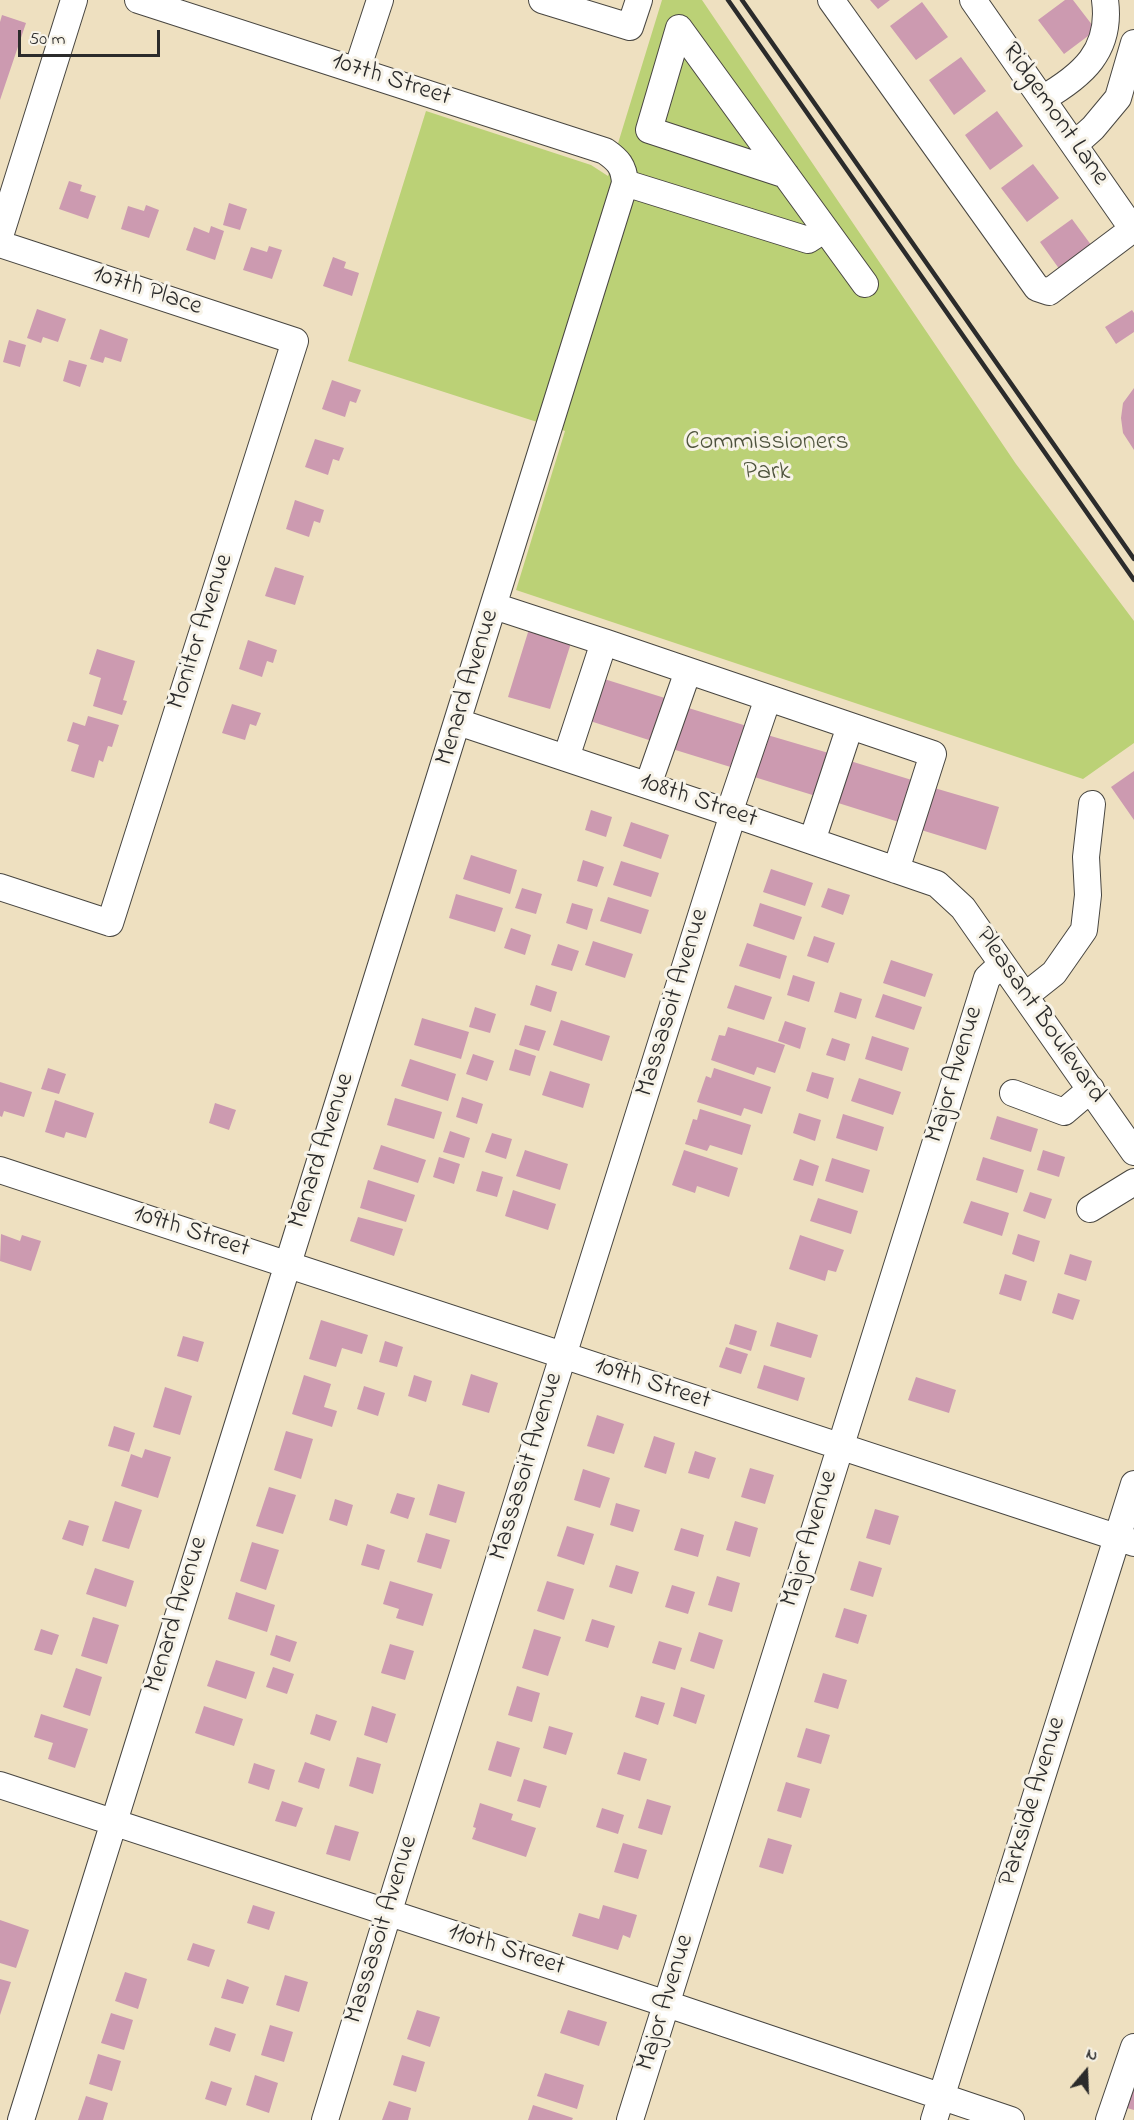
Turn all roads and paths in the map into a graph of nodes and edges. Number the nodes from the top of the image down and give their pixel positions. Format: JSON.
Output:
{"nodes":[{"id":1,"x":74,"y":0,"type":"edge"},
{"id":2,"x":138,"y":0,"type":"edge"},
{"id":3,"x":380,"y":0,"type":"edge"},
{"id":4,"x":542,"y":0,"type":"edge"},
{"id":5,"x":639,"y":0,"type":"edge"},
{"id":6,"x":831,"y":0,"type":"edge"},
{"id":7,"x":973,"y":0,"type":"edge"},
{"id":8,"x":1105,"y":0,"type":"edge"},
{"id":9,"x":1133,"y":52,"type":"edge"},
{"id":10,"x":357,"y":70,"type":"junction"},
{"id":11,"x":1042,"y":99,"type":"junction"},
{"id":12,"x":1074,"y":145,"type":"junction"},
{"id":13,"x":786,"y":175,"type":"junction"},
{"id":14,"x":625,"y":183,"type":"junction"},
{"id":15,"x":1133,"y":227,"type":"edge"},
{"id":16,"x":825,"y":229,"type":"junction"},
{"id":17,"x":0,"y":236,"type":"edge"},
{"id":18,"x":0,"y":244,"type":"edge"},
{"id":19,"x":865,"y":284,"type":"dead end"},
{"id":20,"x":295,"y":341,"type":"joint"},
{"id":21,"x":494,"y":606,"type":"junction"},
{"id":22,"x":604,"y":642,"type":"junction"},
{"id":23,"x":688,"y":671,"type":"junction"},
{"id":24,"x":768,"y":698,"type":"junction"},
{"id":25,"x":458,"y":722,"type":"junction"},
{"id":26,"x":850,"y":726,"type":"junction"},
{"id":27,"x":566,"y":758,"type":"junction"},
{"id":28,"x":648,"y":785,"type":"junction"},
{"id":29,"x":1092,"y":804,"type":"dead end"},
{"id":30,"x":731,"y":813,"type":"junction"},
{"id":31,"x":812,"y":841,"type":"junction"},
{"id":32,"x":896,"y":870,"type":"junction"},
{"id":33,"x":937,"y":884,"type":"joint"},
{"id":34,"x":0,"y":887,"type":"edge"},
{"id":35,"x":1002,"y":964,"type":"junction"},
{"id":36,"x":1025,"y":996,"type":"junction"},
{"id":37,"x":1091,"y":1089,"type":"junction"},
{"id":38,"x":1013,"y":1093,"type":"dead end"},
{"id":39,"x":1134,"y":1152,"type":"edge"},
{"id":40,"x":0,"y":1170,"type":"edge"},
{"id":41,"x":1134,"y":1182,"type":"edge"},
{"id":42,"x":1090,"y":1209,"type":"dead end"},
{"id":43,"x":287,"y":1265,"type":"junction"},
{"id":44,"x":563,"y":1355,"type":"junction"},
{"id":45,"x":839,"y":1446,"type":"junction"},
{"id":46,"x":1134,"y":1484,"type":"edge"},
{"id":47,"x":1126,"y":1540,"type":"edge"},
{"id":48,"x":0,"y":1785,"type":"edge"},
{"id":49,"x":114,"y":1824,"type":"junction"},
{"id":50,"x":388,"y":1913,"type":"junction"},
{"id":51,"x":667,"y":2004,"type":"junction"},
{"id":52,"x":1134,"y":2047,"type":"edge"},
{"id":53,"x":938,"y":2109,"type":"edge"},
{"id":54,"x":21,"y":2120,"type":"edge"},
{"id":55,"x":325,"y":2120,"type":"edge"},
{"id":56,"x":630,"y":2120,"type":"edge"},
{"id":57,"x":1011,"y":2120,"type":"edge"},
{"id":58,"x":1108,"y":2120,"type":"edge"}],
"edges":[{"from":1,"to":17,"type":"street"},
{"from":2,"to":10,"type":"street","name":"107th Street"},
{"from":3,"to":10,"type":"street"},
{"from":4,"to":5,"type":"street"},
{"from":6,"to":15,"type":"street"},
{"from":7,"to":11,"type":"street","name":"Ridgemont Lane"},
{"from":8,"to":11,"type":"street"},
{"from":9,"to":12,"type":"street"},
{"from":10,"to":14,"type":"street","name":"107th Street"},
{"from":11,"to":12,"type":"street","name":"Ridgemont Lane"},
{"from":12,"to":15,"type":"street","name":"Ridgemont Lane"},
{"from":13,"to":13,"type":"street"},
{"from":13,"to":16,"type":"street"},
{"from":14,"to":16,"type":"street"},
{"from":14,"to":21,"type":"street","name":"Menard Avenue"},
{"from":16,"to":19,"type":"street"},
{"from":18,"to":20,"type":"street","name":"107th Place"},
{"from":20,"to":34,"type":"street","name":"Monitor Avenue"},
{"from":21,"to":22,"type":"street"},
{"from":21,"to":25,"type":"street","name":"Menard Avenue"},
{"from":22,"to":23,"type":"street"},
{"from":22,"to":27,"type":"street"},
{"from":23,"to":24,"type":"street"},
{"from":23,"to":28,"type":"street"},
{"from":24,"to":26,"type":"street"},
{"from":24,"to":30,"type":"street","name":"Massasoit Avenue"},
{"from":25,"to":27,"type":"street","name":"108th Street"},
{"from":25,"to":43,"type":"street","name":"Menard Avenue"},
{"from":26,"to":31,"type":"street"},
{"from":26,"to":32,"type":"street"},
{"from":27,"to":28,"type":"street","name":"108th Street"},
{"from":28,"to":30,"type":"street","name":"108th Street"},
{"from":29,"to":36,"type":"street"},
{"from":30,"to":31,"type":"street","name":"108th Street"},
{"from":30,"to":44,"type":"street","name":"Massasoit Avenue"},
{"from":31,"to":32,"type":"street","name":"108th Street"},
{"from":32,"to":33,"type":"street","name":"108th Street"},
{"from":33,"to":35,"type":"street","name":"Pleasant Boulevard"},
{"from":35,"to":36,"type":"street","name":"Pleasant Boulevard"},
{"from":35,"to":45,"type":"street","name":"Major Avenue"},
{"from":36,"to":37,"type":"street","name":"Pleasant Boulevard"},
{"from":37,"to":38,"type":"street"},
{"from":37,"to":39,"type":"street","name":"Pleasant Boulevard"},
{"from":40,"to":43,"type":"street","name":"109th Street"},
{"from":41,"to":42,"type":"street"},
{"from":43,"to":44,"type":"street","name":"109th Street"},
{"from":43,"to":49,"type":"street","name":"Menard Avenue"},
{"from":44,"to":45,"type":"street","name":"109th Street"},
{"from":44,"to":50,"type":"street","name":"Massasoit Avenue"},
{"from":45,"to":47,"type":"street","name":"109th Street"},
{"from":45,"to":51,"type":"street","name":"Major Avenue"},
{"from":46,"to":47,"type":"street","name":"Parkside Avenue"},
{"from":47,"to":53,"type":"street","name":"Parkside Avenue"},
{"from":48,"to":49,"type":"street","name":"110th Street"},
{"from":49,"to":50,"type":"street","name":"110th Street"},
{"from":49,"to":54,"type":"street","name":"Menard Avenue"},
{"from":50,"to":51,"type":"street","name":"110th Street"},
{"from":50,"to":55,"type":"street","name":"Massasoit Avenue"},
{"from":51,"to":53,"type":"street","name":"110th Street"},
{"from":51,"to":56,"type":"street","name":"Major Avenue"},
{"from":52,"to":58,"type":"street"},
{"from":53,"to":57,"type":"street","name":"110th Street"}]}
